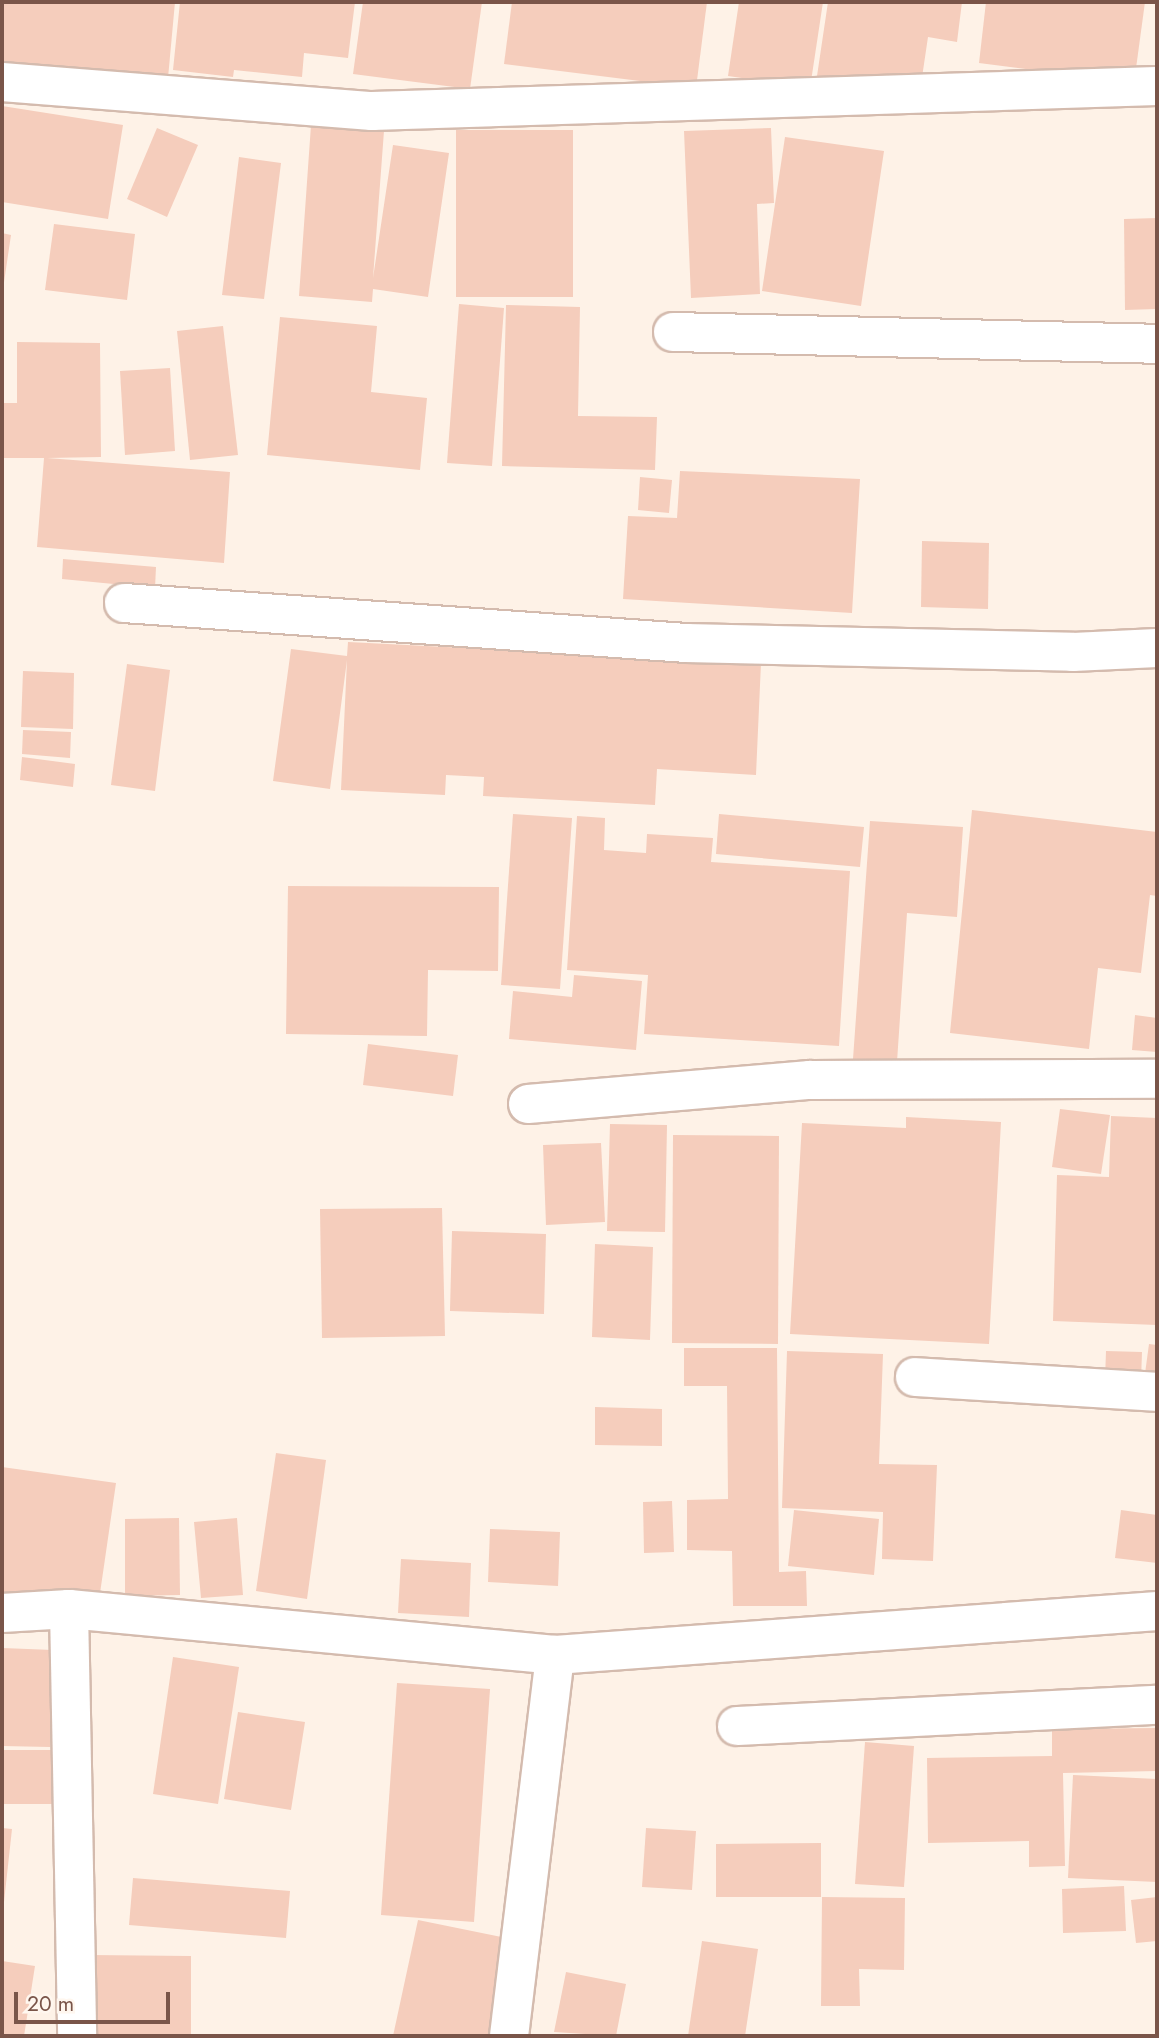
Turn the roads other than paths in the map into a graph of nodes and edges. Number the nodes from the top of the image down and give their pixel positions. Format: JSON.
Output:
{"nodes":[{"id":1,"x":2,"y":82,"type":"edge"},
{"id":2,"x":1157,"y":86,"type":"edge"},
{"id":3,"x":673,"y":332,"type":"dead end"},
{"id":4,"x":1157,"y":344,"type":"edge"},
{"id":5,"x":124,"y":603,"type":"dead end"},
{"id":6,"x":1157,"y":648,"type":"edge"},
{"id":7,"x":1157,"y":1079,"type":"edge"},
{"id":8,"x":528,"y":1104,"type":"dead end"},
{"id":9,"x":915,"y":1377,"type":"dead end"},
{"id":10,"x":1157,"y":1392,"type":"edge"},
{"id":11,"x":69,"y":1609,"type":"junction"},
{"id":12,"x":1157,"y":1611,"type":"edge"},
{"id":13,"x":2,"y":1613,"type":"edge"},
{"id":14,"x":555,"y":1655,"type":"junction"},
{"id":15,"x":1157,"y":1705,"type":"edge"},
{"id":16,"x":737,"y":1726,"type":"dead end"},
{"id":17,"x":77,"y":2036,"type":"edge"},
{"id":18,"x":509,"y":2036,"type":"edge"}],
"edges":[{"from":1,"to":2,"type":"street"},
{"from":3,"to":4,"type":"street"},
{"from":5,"to":6,"type":"street"},
{"from":7,"to":8,"type":"street"},
{"from":9,"to":10,"type":"street"},
{"from":11,"to":13,"type":"street"},
{"from":11,"to":14,"type":"street"},
{"from":11,"to":17,"type":"street"},
{"from":12,"to":14,"type":"street"},
{"from":14,"to":18,"type":"street"},
{"from":15,"to":16,"type":"street"}]}
